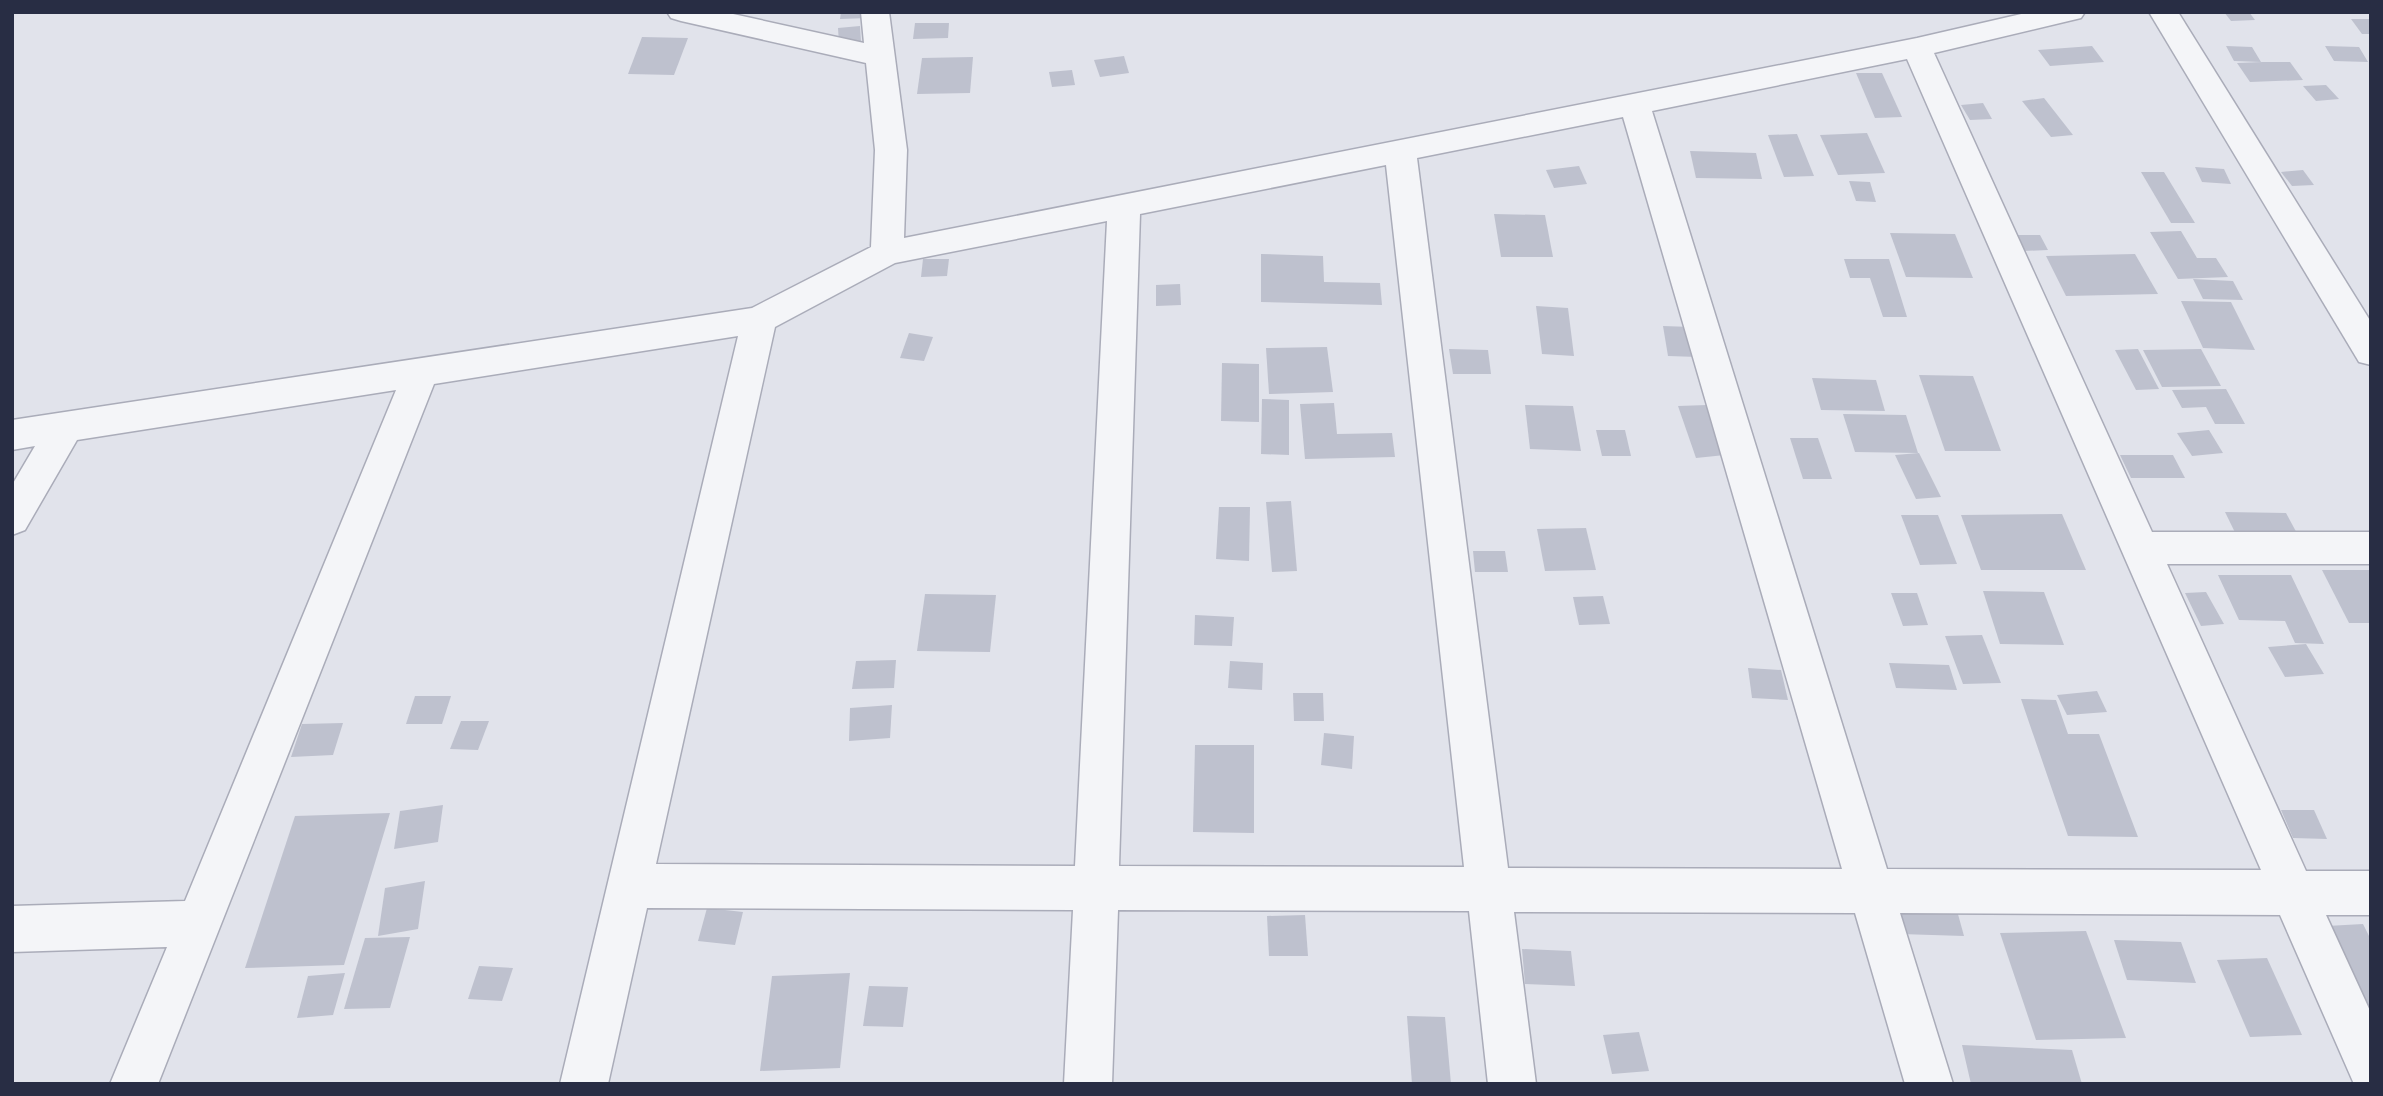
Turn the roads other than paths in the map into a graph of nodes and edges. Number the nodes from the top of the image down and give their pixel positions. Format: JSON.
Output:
{"nodes":[{"id":1,"x":681,"y":12,"type":"edge"},
{"id":2,"x":875,"y":12,"type":"edge"},
{"id":3,"x":2071,"y":12,"type":"edge"},
{"id":4,"x":2163,"y":12,"type":"edge"},
{"id":5,"x":1917,"y":48,"type":"junction"},
{"id":6,"x":880,"y":56,"type":"junction"},
{"id":7,"x":1635,"y":104,"type":"junction"},
{"id":8,"x":1400,"y":151,"type":"junction"},
{"id":9,"x":1124,"y":206,"type":"junction"},
{"id":10,"x":887,"y":253,"type":"junction"},
{"id":11,"x":759,"y":320,"type":"junction"},
{"id":12,"x":2371,"y":352,"type":"edge"},
{"id":13,"x":421,"y":373,"type":"junction"},
{"id":14,"x":65,"y":427,"type":"junction"},
{"id":15,"x":12,"y":435,"type":"edge"},
{"id":16,"x":12,"y":519,"type":"edge"},
{"id":17,"x":2139,"y":548,"type":"junction"},
{"id":18,"x":2371,"y":548,"type":"edge"},
{"id":19,"x":629,"y":886,"type":"junction"},
{"id":20,"x":1097,"y":888,"type":"junction"},
{"id":21,"x":1489,"y":890,"type":"junction"},
{"id":22,"x":1871,"y":891,"type":"junction"},
{"id":23,"x":2293,"y":893,"type":"junction"},
{"id":24,"x":2371,"y":893,"type":"edge"},
{"id":25,"x":199,"y":923,"type":"junction"},
{"id":26,"x":12,"y":929,"type":"edge"},
{"id":27,"x":2371,"y":1068,"type":"edge"},
{"id":28,"x":134,"y":1084,"type":"edge"},
{"id":29,"x":584,"y":1084,"type":"edge"},
{"id":30,"x":1088,"y":1084,"type":"edge"},
{"id":31,"x":1512,"y":1084,"type":"edge"},
{"id":32,"x":1928,"y":1084,"type":"edge"}],
"edges":[{"from":1,"to":6,"type":"street"},
{"from":2,"to":6,"type":"street"},
{"from":3,"to":5,"type":"street"},
{"from":4,"to":12,"type":"street"},
{"from":5,"to":7,"type":"street"},
{"from":5,"to":17,"type":"street"},
{"from":6,"to":10,"type":"street"},
{"from":7,"to":8,"type":"street"},
{"from":7,"to":22,"type":"street"},
{"from":8,"to":9,"type":"street"},
{"from":8,"to":21,"type":"street"},
{"from":9,"to":10,"type":"street"},
{"from":9,"to":20,"type":"street"},
{"from":10,"to":11,"type":"street"},
{"from":11,"to":13,"type":"street"},
{"from":11,"to":19,"type":"street"},
{"from":13,"to":14,"type":"street"},
{"from":13,"to":25,"type":"street"},
{"from":14,"to":15,"type":"street"},
{"from":14,"to":16,"type":"street"},
{"from":17,"to":18,"type":"street"},
{"from":17,"to":23,"type":"street"},
{"from":19,"to":20,"type":"street"},
{"from":19,"to":29,"type":"street"},
{"from":20,"to":21,"type":"street"},
{"from":20,"to":30,"type":"street"},
{"from":21,"to":22,"type":"street"},
{"from":21,"to":31,"type":"street"},
{"from":22,"to":23,"type":"street"},
{"from":22,"to":32,"type":"street"},
{"from":23,"to":24,"type":"street"},
{"from":23,"to":27,"type":"street"},
{"from":25,"to":26,"type":"street"},
{"from":25,"to":28,"type":"street"}]}
